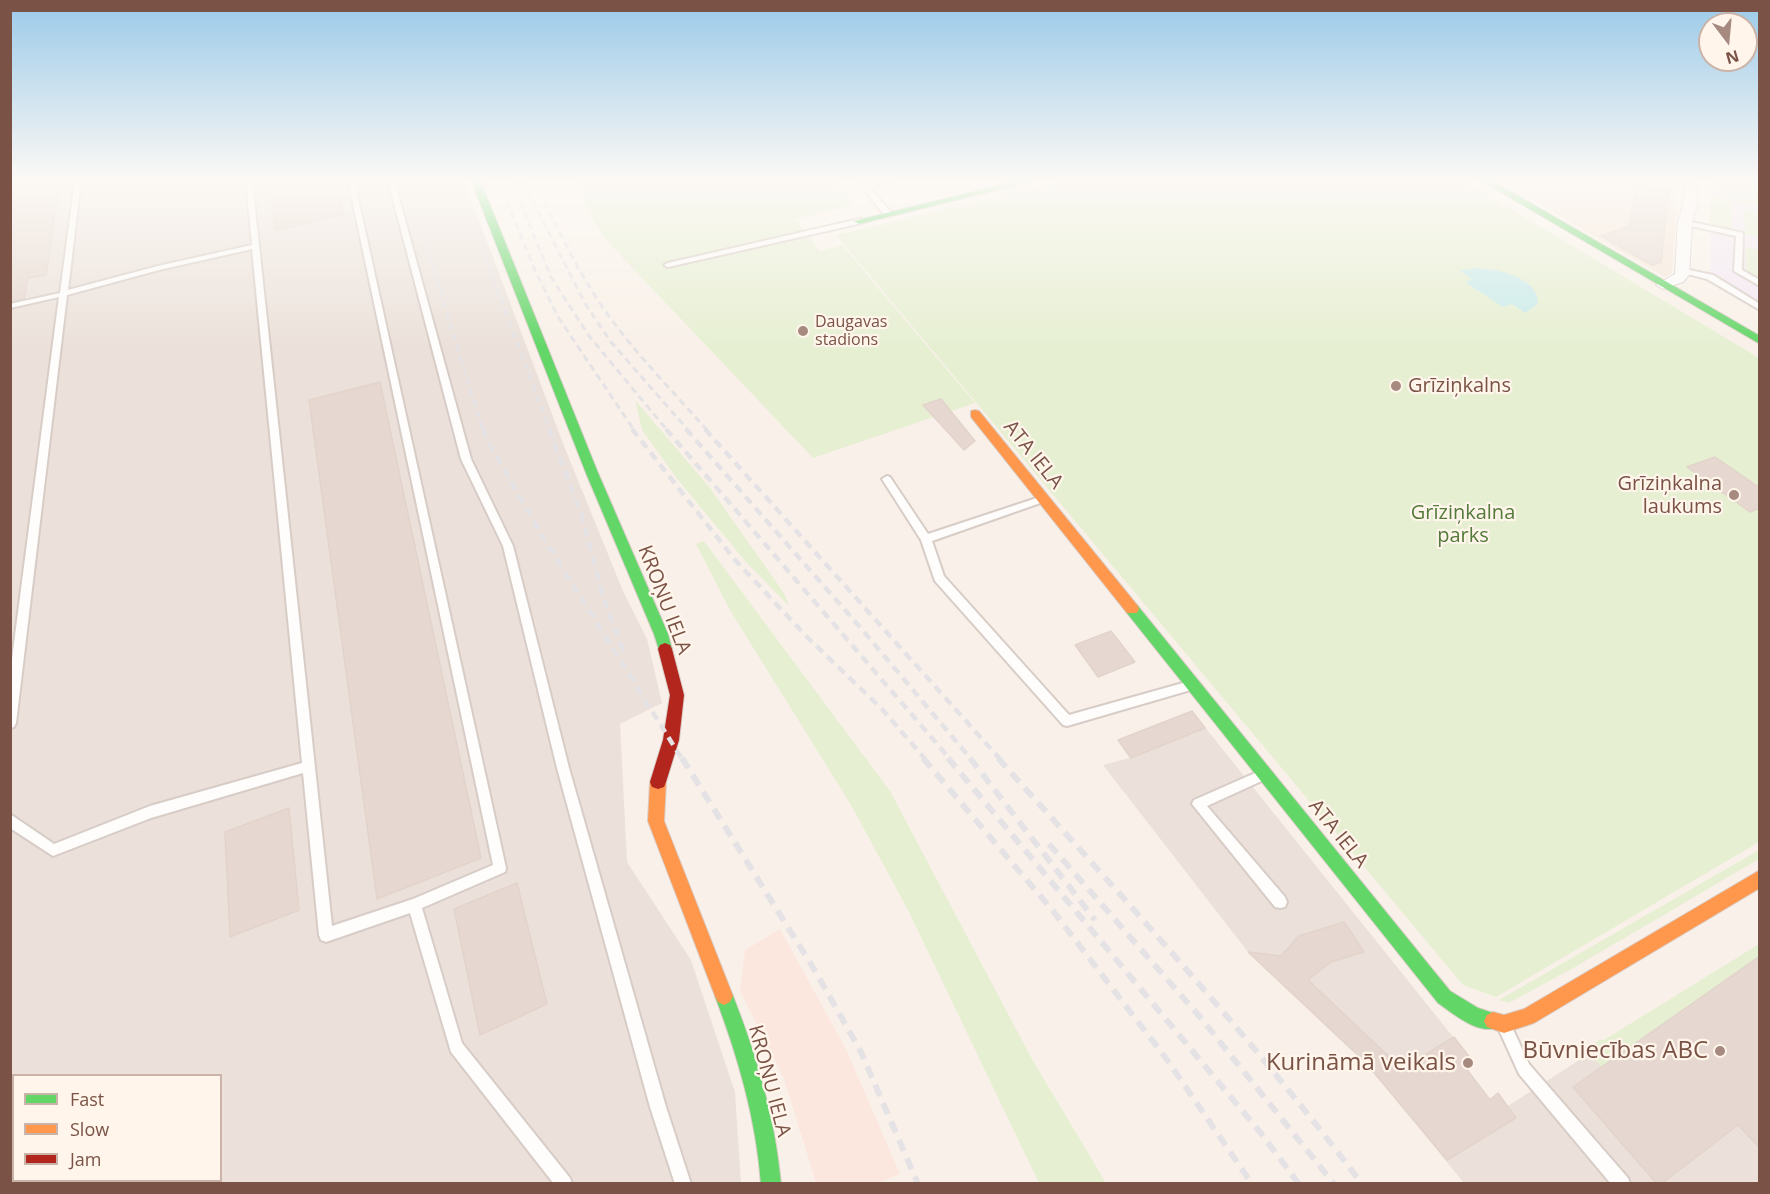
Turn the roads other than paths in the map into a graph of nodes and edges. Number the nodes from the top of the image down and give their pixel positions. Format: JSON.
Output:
{"nodes":[{"id":1,"x":71,"y":236,"type":"edge"},
{"id":2,"x":256,"y":236,"type":"edge"},
{"id":3,"x":363,"y":236,"type":"edge"},
{"id":4,"x":406,"y":236,"type":"edge"},
{"id":5,"x":497,"y":236,"type":"edge"},
{"id":6,"x":792,"y":236,"type":"edge"},
{"id":7,"x":1579,"y":236,"type":"edge"},
{"id":8,"x":1684,"y":236,"type":"edge"},
{"id":9,"x":1739,"y":236,"type":"edge"},
{"id":10,"x":257,"y":246,"type":"junction"},
{"id":11,"x":668,"y":265,"type":"dead end"},
{"id":12,"x":1683,"y":270,"type":"junction"},
{"id":13,"x":1760,"y":284,"type":"edge"},
{"id":14,"x":1663,"y":285,"type":"junction"},
{"id":15,"x":64,"y":294,"type":"junction"},
{"id":16,"x":10,"y":306,"type":"edge"},
{"id":17,"x":1760,"y":308,"type":"edge"},
{"id":18,"x":1760,"y":341,"type":"edge"},
{"id":19,"x":975,"y":414,"type":"dead end"},
{"id":20,"x":887,"y":479,"type":"dead end"},
{"id":21,"x":1043,"y":499,"type":"junction"},
{"id":22,"x":926,"y":539,"type":"junction"},
{"id":23,"x":1193,"y":685,"type":"junction"},
{"id":24,"x":10,"y":723,"type":"edge"},
{"id":25,"x":310,"y":766,"type":"junction"},
{"id":26,"x":1265,"y":774,"type":"junction"},
{"id":27,"x":10,"y":820,"type":"edge"},
{"id":28,"x":1760,"y":878,"type":"edge"},
{"id":29,"x":1280,"y":902,"type":"dead end"},
{"id":30,"x":414,"y":905,"type":"junction"},
{"id":31,"x":1504,"y":1024,"type":"junction"},
{"id":32,"x":1617,"y":1182,"type":"edge"},
{"id":33,"x":564,"y":1184,"type":"edge"},
{"id":34,"x":683,"y":1184,"type":"edge"},
{"id":35,"x":771,"y":1184,"type":"edge"}],
"edges":[{"from":1,"to":15,"type":"lane"},
{"from":2,"to":10,"type":"lane"},
{"from":3,"to":30,"type":"lane"},
{"from":4,"to":34,"type":"lane"},
{"from":5,"to":35,"type":"street","name":"KROŅU IELA"},
{"from":6,"to":11,"type":"lane"},
{"from":7,"to":14,"type":"street"},
{"from":8,"to":12,"type":"street"},
{"from":9,"to":13,"type":"lane"},
{"from":10,"to":15,"type":"lane"},
{"from":10,"to":25,"type":"lane"},
{"from":12,"to":14,"type":"street"},
{"from":12,"to":17,"type":"lane"},
{"from":14,"to":18,"type":"street"},
{"from":15,"to":16,"type":"lane"},
{"from":15,"to":24,"type":"lane"},
{"from":19,"to":21,"type":"street","name":"ATA IELA"},
{"from":20,"to":22,"type":"lane"},
{"from":21,"to":22,"type":"lane"},
{"from":21,"to":23,"type":"street","name":"ATA IELA"},
{"from":22,"to":23,"type":"lane"},
{"from":23,"to":26,"type":"street","name":"ATA IELA"},
{"from":25,"to":27,"type":"lane"},
{"from":25,"to":30,"type":"lane"},
{"from":26,"to":29,"type":"lane"},
{"from":26,"to":31,"type":"street","name":"ATA IELA"},
{"from":28,"to":31,"type":"street"},
{"from":30,"to":33,"type":"lane"},
{"from":31,"to":32,"type":"lane"}]}
